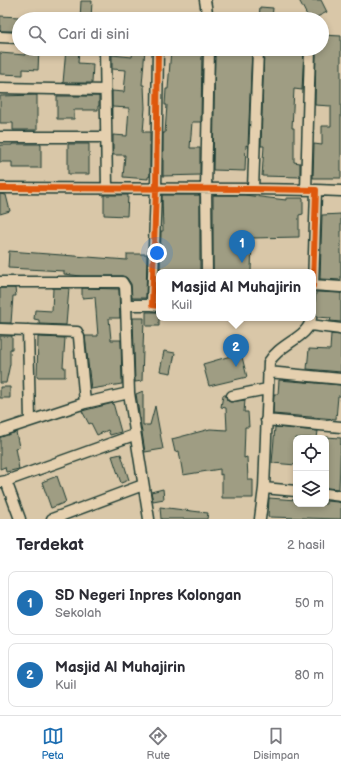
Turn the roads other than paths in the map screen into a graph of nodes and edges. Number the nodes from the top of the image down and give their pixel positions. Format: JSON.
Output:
{"nodes":[{"id":1,"x":205,"y":0,"type":"edge"},
{"id":2,"x":207,"y":12,"type":"edge"},
{"id":3,"x":0,"y":38,"type":"edge"},
{"id":4,"x":12,"y":38,"type":"edge"},
{"id":5,"x":104,"y":56,"type":"edge"},
{"id":6,"x":158,"y":56,"type":"edge"},
{"id":7,"x":209,"y":56,"type":"edge"},
{"id":8,"x":258,"y":56,"type":"edge"},
{"id":9,"x":310,"y":56,"type":"edge"},
{"id":10,"x":0,"y":88,"type":"edge"},
{"id":11,"x":105,"y":90,"type":"junction"},
{"id":12,"x":0,"y":137,"type":"edge"},
{"id":13,"x":105,"y":137,"type":"junction"},
{"id":14,"x":0,"y":188,"type":"edge"},
{"id":15,"x":107,"y":188,"type":"junction"},
{"id":16,"x":156,"y":189,"type":"junction"},
{"id":17,"x":206,"y":189,"type":"junction"},
{"id":18,"x":253,"y":189,"type":"junction"},
{"id":19,"x":311,"y":190,"type":"junction"},
{"id":20,"x":341,"y":191,"type":"edge"},
{"id":21,"x":207,"y":269,"type":"edge"},
{"id":22,"x":313,"y":269,"type":"edge"},
{"id":23,"x":0,"y":282,"type":"edge"},
{"id":24,"x":316,"y":285,"type":"edge"},
{"id":25,"x":341,"y":287,"type":"edge"},
{"id":26,"x":126,"y":305,"type":"junction"},
{"id":27,"x":155,"y":306,"type":"edge"},
{"id":28,"x":311,"y":322,"type":"edge"},
{"id":29,"x":0,"y":329,"type":"edge"},
{"id":30,"x":341,"y":329,"type":"edge"},
{"id":31,"x":28,"y":330,"type":"junction"},
{"id":32,"x":268,"y":372,"type":"junction"},
{"id":33,"x":341,"y":378,"type":"edge"},
{"id":34,"x":267,"y":389,"type":"junction"},
{"id":35,"x":129,"y":393,"type":"junction"},
{"id":36,"x":232,"y":396,"type":"dead end"},
{"id":37,"x":85,"y":402,"type":"junction"},
{"id":38,"x":30,"y":420,"type":"junction"},
{"id":39,"x":266,"y":420,"type":"junction"},
{"id":40,"x":341,"y":427,"type":"edge"},
{"id":41,"x":0,"y":431,"type":"edge"},
{"id":42,"x":134,"y":435,"type":"junction"},
{"id":43,"x":3,"y":482,"type":"edge"},
{"id":44,"x":143,"y":485,"type":"junction"},
{"id":45,"x":264,"y":488,"type":"junction"},
{"id":46,"x":293,"y":491,"type":"edge"},
{"id":47,"x":329,"y":494,"type":"edge"},
{"id":48,"x":341,"y":496,"type":"edge"},
{"id":49,"x":20,"y":519,"type":"edge"},
{"id":50,"x":52,"y":519,"type":"edge"},
{"id":51,"x":149,"y":519,"type":"edge"},
{"id":52,"x":260,"y":519,"type":"edge"}],
"edges":[{"from":1,"to":2,"type":"street"},
{"from":3,"to":4,"type":"street"},
{"from":5,"to":11,"type":"street"},
{"from":6,"to":16,"type":"street"},
{"from":7,"to":17,"type":"street"},
{"from":8,"to":18,"type":"street"},
{"from":9,"to":19,"type":"street"},
{"from":10,"to":11,"type":"street"},
{"from":11,"to":13,"type":"street"},
{"from":12,"to":13,"type":"street"},
{"from":13,"to":15,"type":"street"},
{"from":14,"to":15,"type":"street"},
{"from":15,"to":16,"type":"street"},
{"from":16,"to":17,"type":"street"},
{"from":16,"to":27,"type":"street"},
{"from":17,"to":18,"type":"street"},
{"from":17,"to":21,"type":"street"},
{"from":18,"to":19,"type":"street"},
{"from":19,"to":20,"type":"street"},
{"from":19,"to":22,"type":"street"},
{"from":23,"to":26,"type":"street"},
{"from":24,"to":25,"type":"street"},
{"from":26,"to":27,"type":"street"},
{"from":26,"to":35,"type":"street"},
{"from":28,"to":30,"type":"street"},
{"from":28,"to":32,"type":"street"},
{"from":29,"to":31,"type":"street"},
{"from":31,"to":37,"type":"street"},
{"from":31,"to":38,"type":"street"},
{"from":32,"to":33,"type":"street"},
{"from":32,"to":34,"type":"street"},
{"from":34,"to":36,"type":"street"},
{"from":34,"to":39,"type":"street"},
{"from":35,"to":37,"type":"street"},
{"from":35,"to":42,"type":"street"},
{"from":37,"to":38,"type":"street"},
{"from":38,"to":41,"type":"street"},
{"from":39,"to":40,"type":"street"},
{"from":39,"to":45,"type":"street"},
{"from":42,"to":43,"type":"street"},
{"from":42,"to":44,"type":"street"},
{"from":43,"to":49,"type":"street"},
{"from":44,"to":50,"type":"street"},
{"from":44,"to":51,"type":"street"},
{"from":45,"to":46,"type":"street"},
{"from":45,"to":52,"type":"street"},
{"from":47,"to":48,"type":"street"}]}
